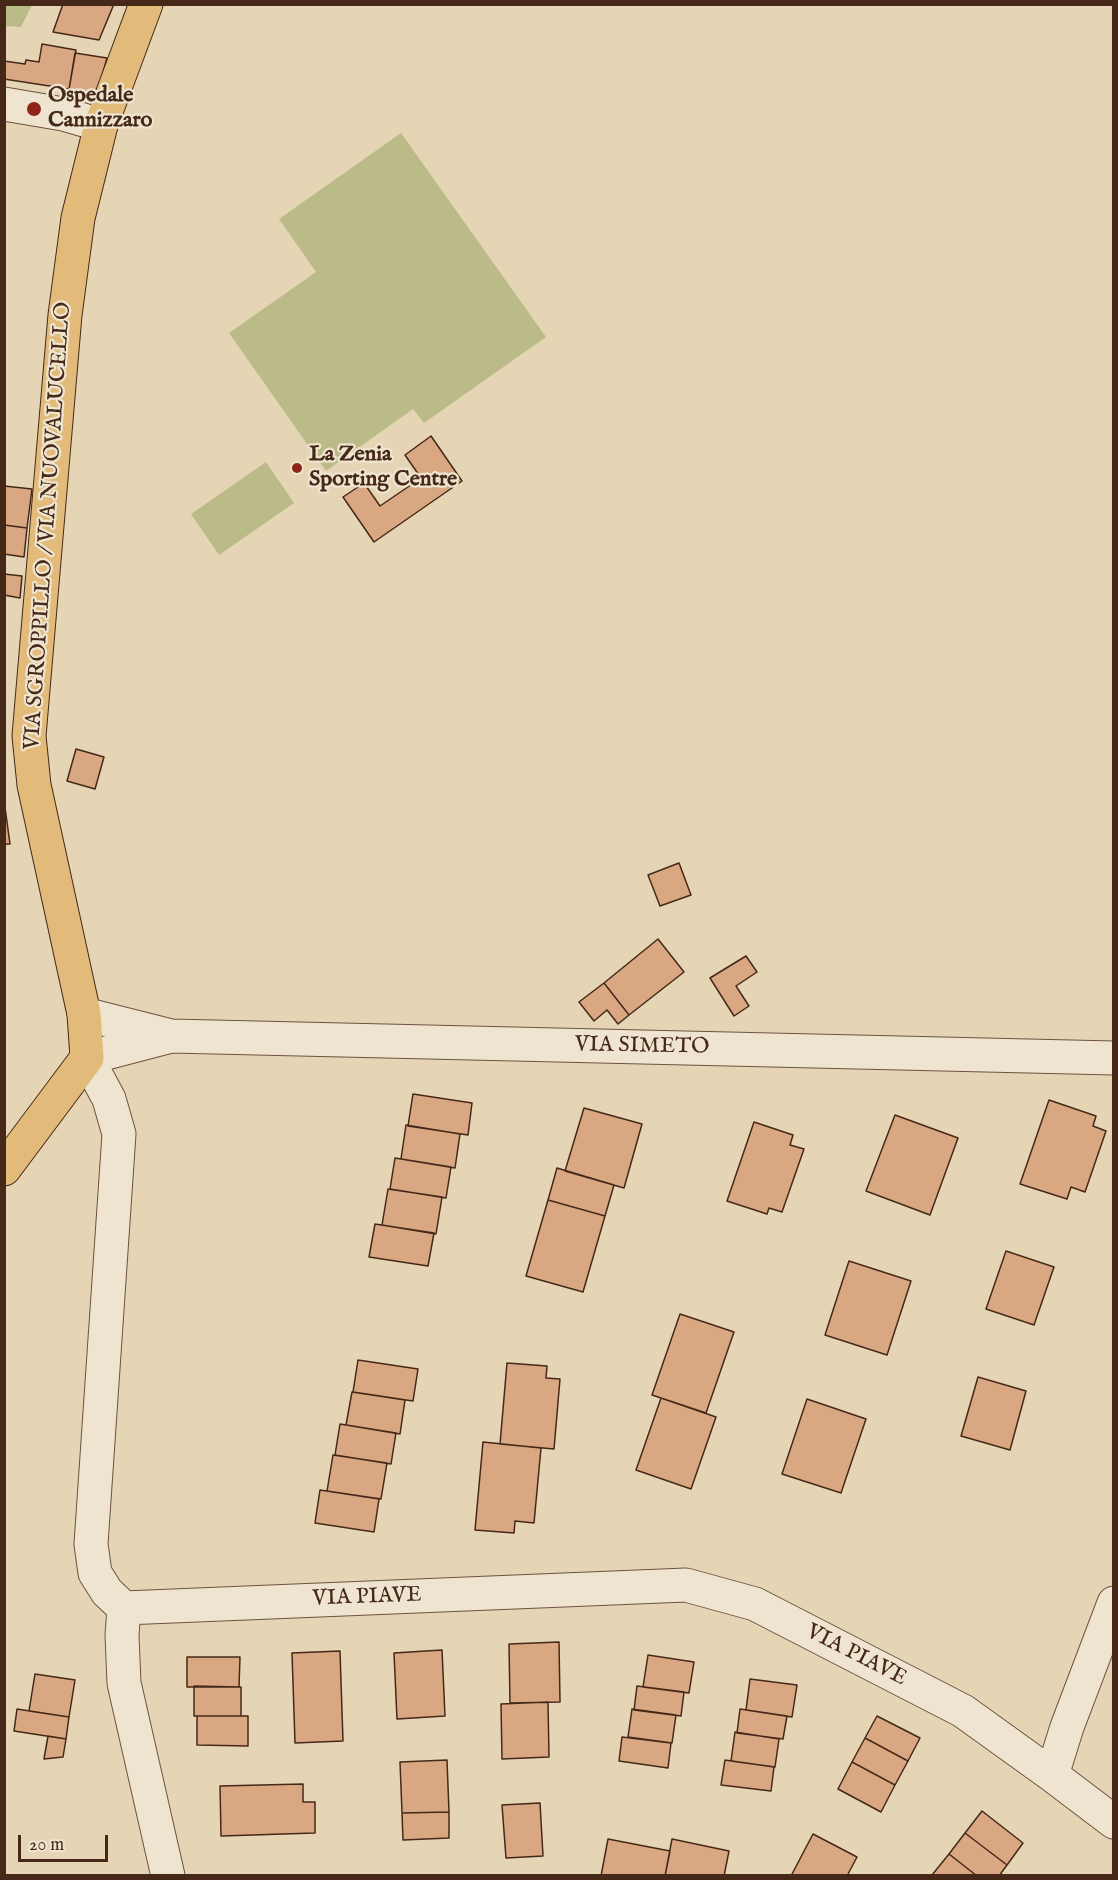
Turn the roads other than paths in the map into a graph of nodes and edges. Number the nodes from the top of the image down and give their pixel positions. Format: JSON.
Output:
{"nodes":[{"id":1,"x":146,"y":4,"type":"edge"},
{"id":2,"x":4,"y":104,"type":"edge"},
{"id":3,"x":101,"y":125,"type":"junction"},
{"id":4,"x":84,"y":1014,"type":"junction"},
{"id":5,"x":171,"y":1036,"type":"junction"},
{"id":6,"x":87,"y":1058,"type":"junction"},
{"id":7,"x":1113,"y":1058,"type":"edge"},
{"id":8,"x":4,"y":1169,"type":"edge"},
{"id":9,"x":1113,"y":1603,"type":"edge"},
{"id":10,"x":124,"y":1608,"type":"junction"},
{"id":11,"x":1052,"y":1774,"type":"junction"},
{"id":12,"x":1113,"y":1822,"type":"edge"},
{"id":13,"x":168,"y":1875,"type":"edge"}],
"edges":[{"from":1,"to":3,"type":"main road","name":"VIA SGROPPILLO / VIA NUOVALUCELLO"},
{"from":2,"to":3,"type":"street"},
{"from":3,"to":4,"type":"main road","name":"VIA SGROPPILLO / VIA NUOVALUCELLO"},
{"from":4,"to":5,"type":"street"},
{"from":4,"to":6,"type":"main road","name":"VIA SGROPPILLO / VIA NUOVALUCELLO"},
{"from":5,"to":6,"type":"street"},
{"from":5,"to":7,"type":"street","name":"VIA SIMETO"},
{"from":6,"to":8,"type":"main road"},
{"from":6,"to":10,"type":"street"},
{"from":9,"to":11,"type":"street"},
{"from":10,"to":11,"type":"street","name":"VIA PIAVE"},
{"from":10,"to":13,"type":"street"},
{"from":11,"to":12,"type":"street","name":"VIA PIAVE"}]}
